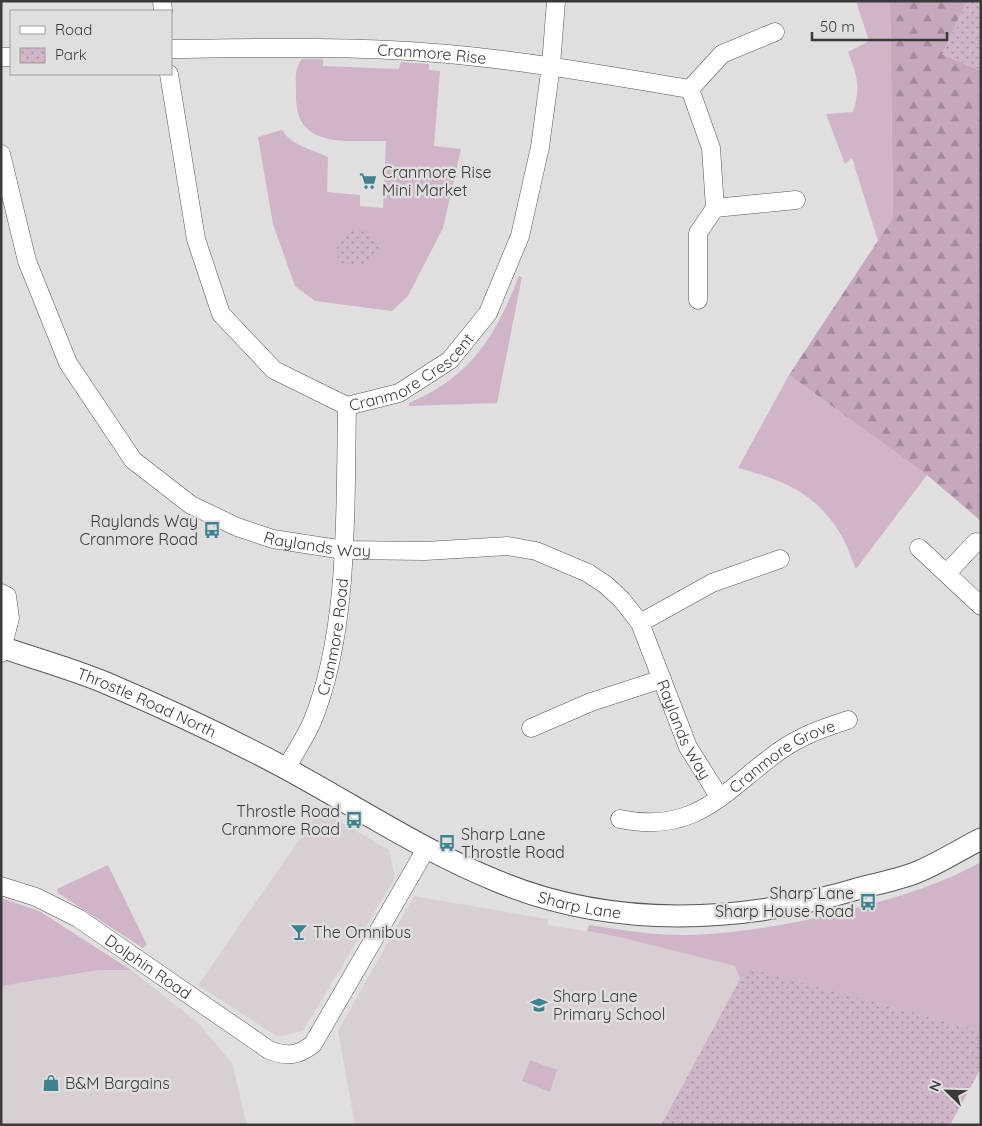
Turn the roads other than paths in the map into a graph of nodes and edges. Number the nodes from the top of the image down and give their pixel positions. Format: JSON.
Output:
{"nodes":[{"id":1,"x":556,"y":1,"type":"edge"},
{"id":2,"x":775,"y":32,"type":"dead end"},
{"id":3,"x":172,"y":49,"type":"edge"},
{"id":4,"x":551,"y":65,"type":"junction"},
{"id":5,"x":169,"y":75,"type":"edge"},
{"id":6,"x":690,"y":89,"type":"junction"},
{"id":7,"x":1,"y":154,"type":"edge"},
{"id":8,"x":796,"y":200,"type":"dead end"},
{"id":9,"x":715,"y":208,"type":"junction"},
{"id":10,"x":698,"y":300,"type":"dead end"},
{"id":11,"x":347,"y":406,"type":"junction"},
{"id":12,"x":976,"y":542,"type":"dead end"},
{"id":13,"x":919,"y":548,"type":"dead end"},
{"id":14,"x":344,"y":550,"type":"junction"},
{"id":15,"x":780,"y":559,"type":"dead end"},
{"id":16,"x":947,"y":573,"type":"junction"},
{"id":17,"x":1,"y":593,"type":"edge"},
{"id":18,"x":981,"y":606,"type":"edge"},
{"id":19,"x":640,"y":623,"type":"junction"},
{"id":20,"x":2,"y":649,"type":"edge"},
{"id":21,"x":662,"y":679,"type":"junction"},
{"id":22,"x":848,"y":720,"type":"dead end"},
{"id":23,"x":531,"y":728,"type":"dead end"},
{"id":24,"x":286,"y":768,"type":"junction"},
{"id":25,"x":720,"y":798,"type":"junction"},
{"id":26,"x":620,"y":819,"type":"dead end"},
{"id":27,"x":981,"y":838,"type":"edge"},
{"id":28,"x":426,"y":848,"type":"junction"},
{"id":29,"x":1,"y":886,"type":"edge"}],
"edges":[{"from":1,"to":4,"type":"street","name":"Cranmore Crescent"},
{"from":2,"to":6,"type":"street"},
{"from":3,"to":4,"type":"street","name":"Cranmore Rise"},
{"from":4,"to":6,"type":"street","name":"Cranmore Rise"},
{"from":4,"to":11,"type":"street","name":"Cranmore Crescent"},
{"from":5,"to":11,"type":"street","name":"Cranmore Crescent"},
{"from":6,"to":9,"type":"street"},
{"from":7,"to":14,"type":"street","name":"Raylands Way"},
{"from":8,"to":9,"type":"street"},
{"from":9,"to":10,"type":"street"},
{"from":11,"to":14,"type":"street","name":"Cranmore Road"},
{"from":12,"to":16,"type":"street"},
{"from":13,"to":16,"type":"street"},
{"from":14,"to":19,"type":"street","name":"Raylands Way"},
{"from":14,"to":24,"type":"street","name":"Cranmore Road"},
{"from":15,"to":19,"type":"street"},
{"from":16,"to":18,"type":"street"},
{"from":17,"to":20,"type":"street","name":"Throstle Road North"},
{"from":19,"to":21,"type":"street","name":"Raylands Way"},
{"from":20,"to":24,"type":"street","name":"Throstle Road North"},
{"from":21,"to":23,"type":"street"},
{"from":21,"to":25,"type":"street","name":"Raylands Way"},
{"from":22,"to":25,"type":"street","name":"Cranmore Grove"},
{"from":24,"to":28,"type":"street","name":"Throstle Road North"},
{"from":25,"to":26,"type":"street","name":"Cranmore Grove"},
{"from":27,"to":28,"type":"street","name":"Sharp Lane"},
{"from":28,"to":29,"type":"street","name":"Dolphin Road"}]}
